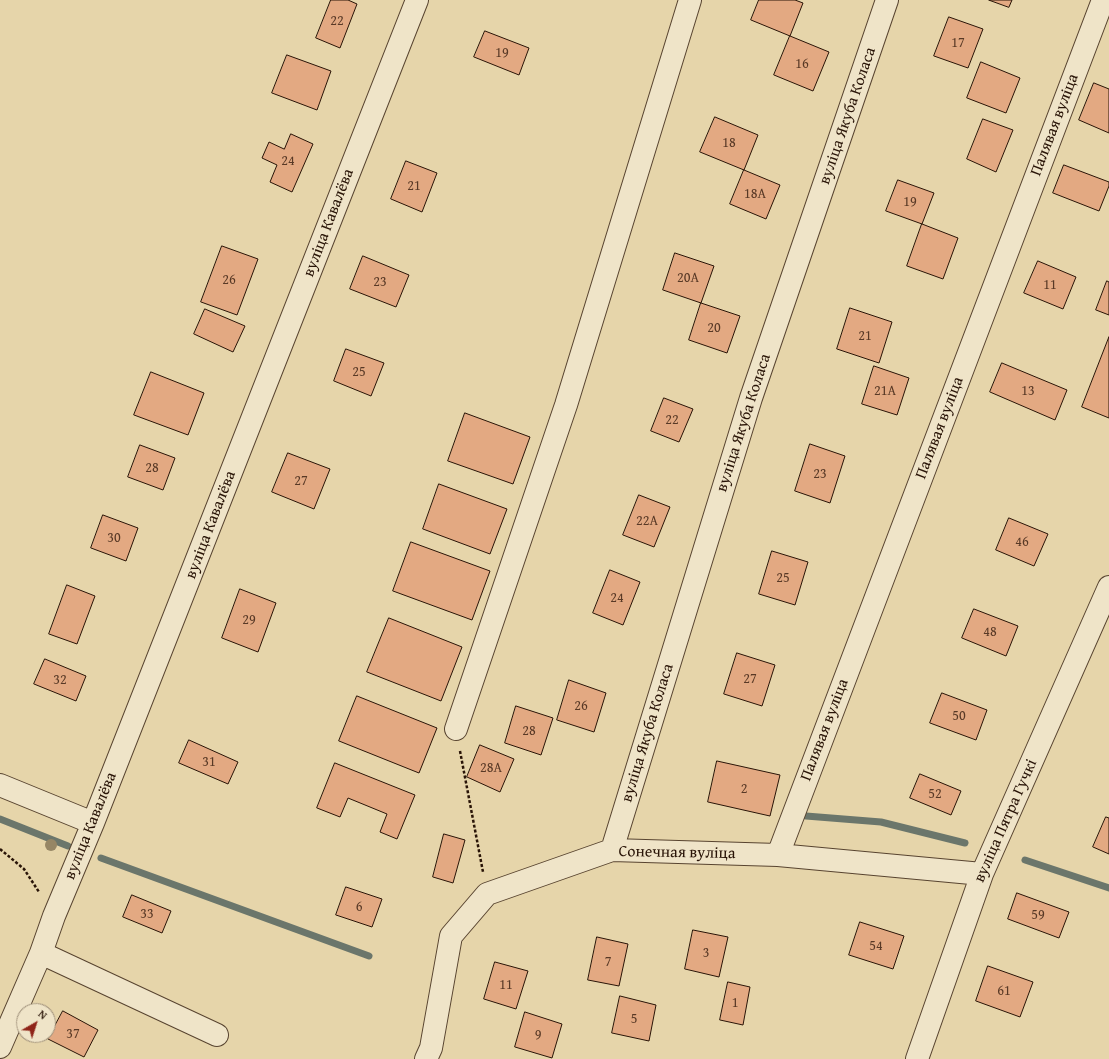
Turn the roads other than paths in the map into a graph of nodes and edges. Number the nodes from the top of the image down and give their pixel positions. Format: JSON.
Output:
{"nodes":[{"id":1,"x":416,"y":0,"type":"edge"},
{"id":2,"x":690,"y":0,"type":"edge"},
{"id":3,"x":887,"y":0,"type":"edge"},
{"id":4,"x":1103,"y":0,"type":"edge"},
{"id":5,"x":1108,"y":594,"type":"edge"},
{"id":6,"x":456,"y":729,"type":"road end"},
{"id":7,"x":0,"y":785,"type":"edge"},
{"id":8,"x":93,"y":823,"type":"junction"},
{"id":9,"x":612,"y":850,"type":"junction"},
{"id":10,"x":778,"y":855,"type":"junction"},
{"id":11,"x":982,"y":874,"type":"junction"},
{"id":12,"x":41,"y":953,"type":"junction"},
{"id":13,"x":217,"y":1035,"type":"dead end"},
{"id":14,"x":0,"y":1047,"type":"edge"},
{"id":15,"x":426,"y":1059,"type":"edge"},
{"id":16,"x":917,"y":1059,"type":"edge"}],
"edges":[{"from":1,"to":8,"type":"street","name":"вуліца Кавалёва"},
{"from":2,"to":6,"type":"street"},
{"from":3,"to":9,"type":"street","name":"вуліца Якуба Коласа"},
{"from":4,"to":10,"type":"street","name":"Палявая вуліца"},
{"from":5,"to":11,"type":"street","name":"вуліца Пятра Гучкі"},
{"from":7,"to":8,"type":"street"},
{"from":8,"to":12,"type":"street","name":"вуліца Кавалёва"},
{"from":9,"to":10,"type":"street","name":"Сонечная вуліца"},
{"from":9,"to":15,"type":"street","name":"Сонечная вуліца"},
{"from":10,"to":11,"type":"street","name":"Сонечная вуліца"},
{"from":11,"to":16,"type":"street","name":"вуліца Пятра Гучкі"},
{"from":12,"to":13,"type":"street"},
{"from":12,"to":14,"type":"street","name":"вуліца Кавалёва"}]}
